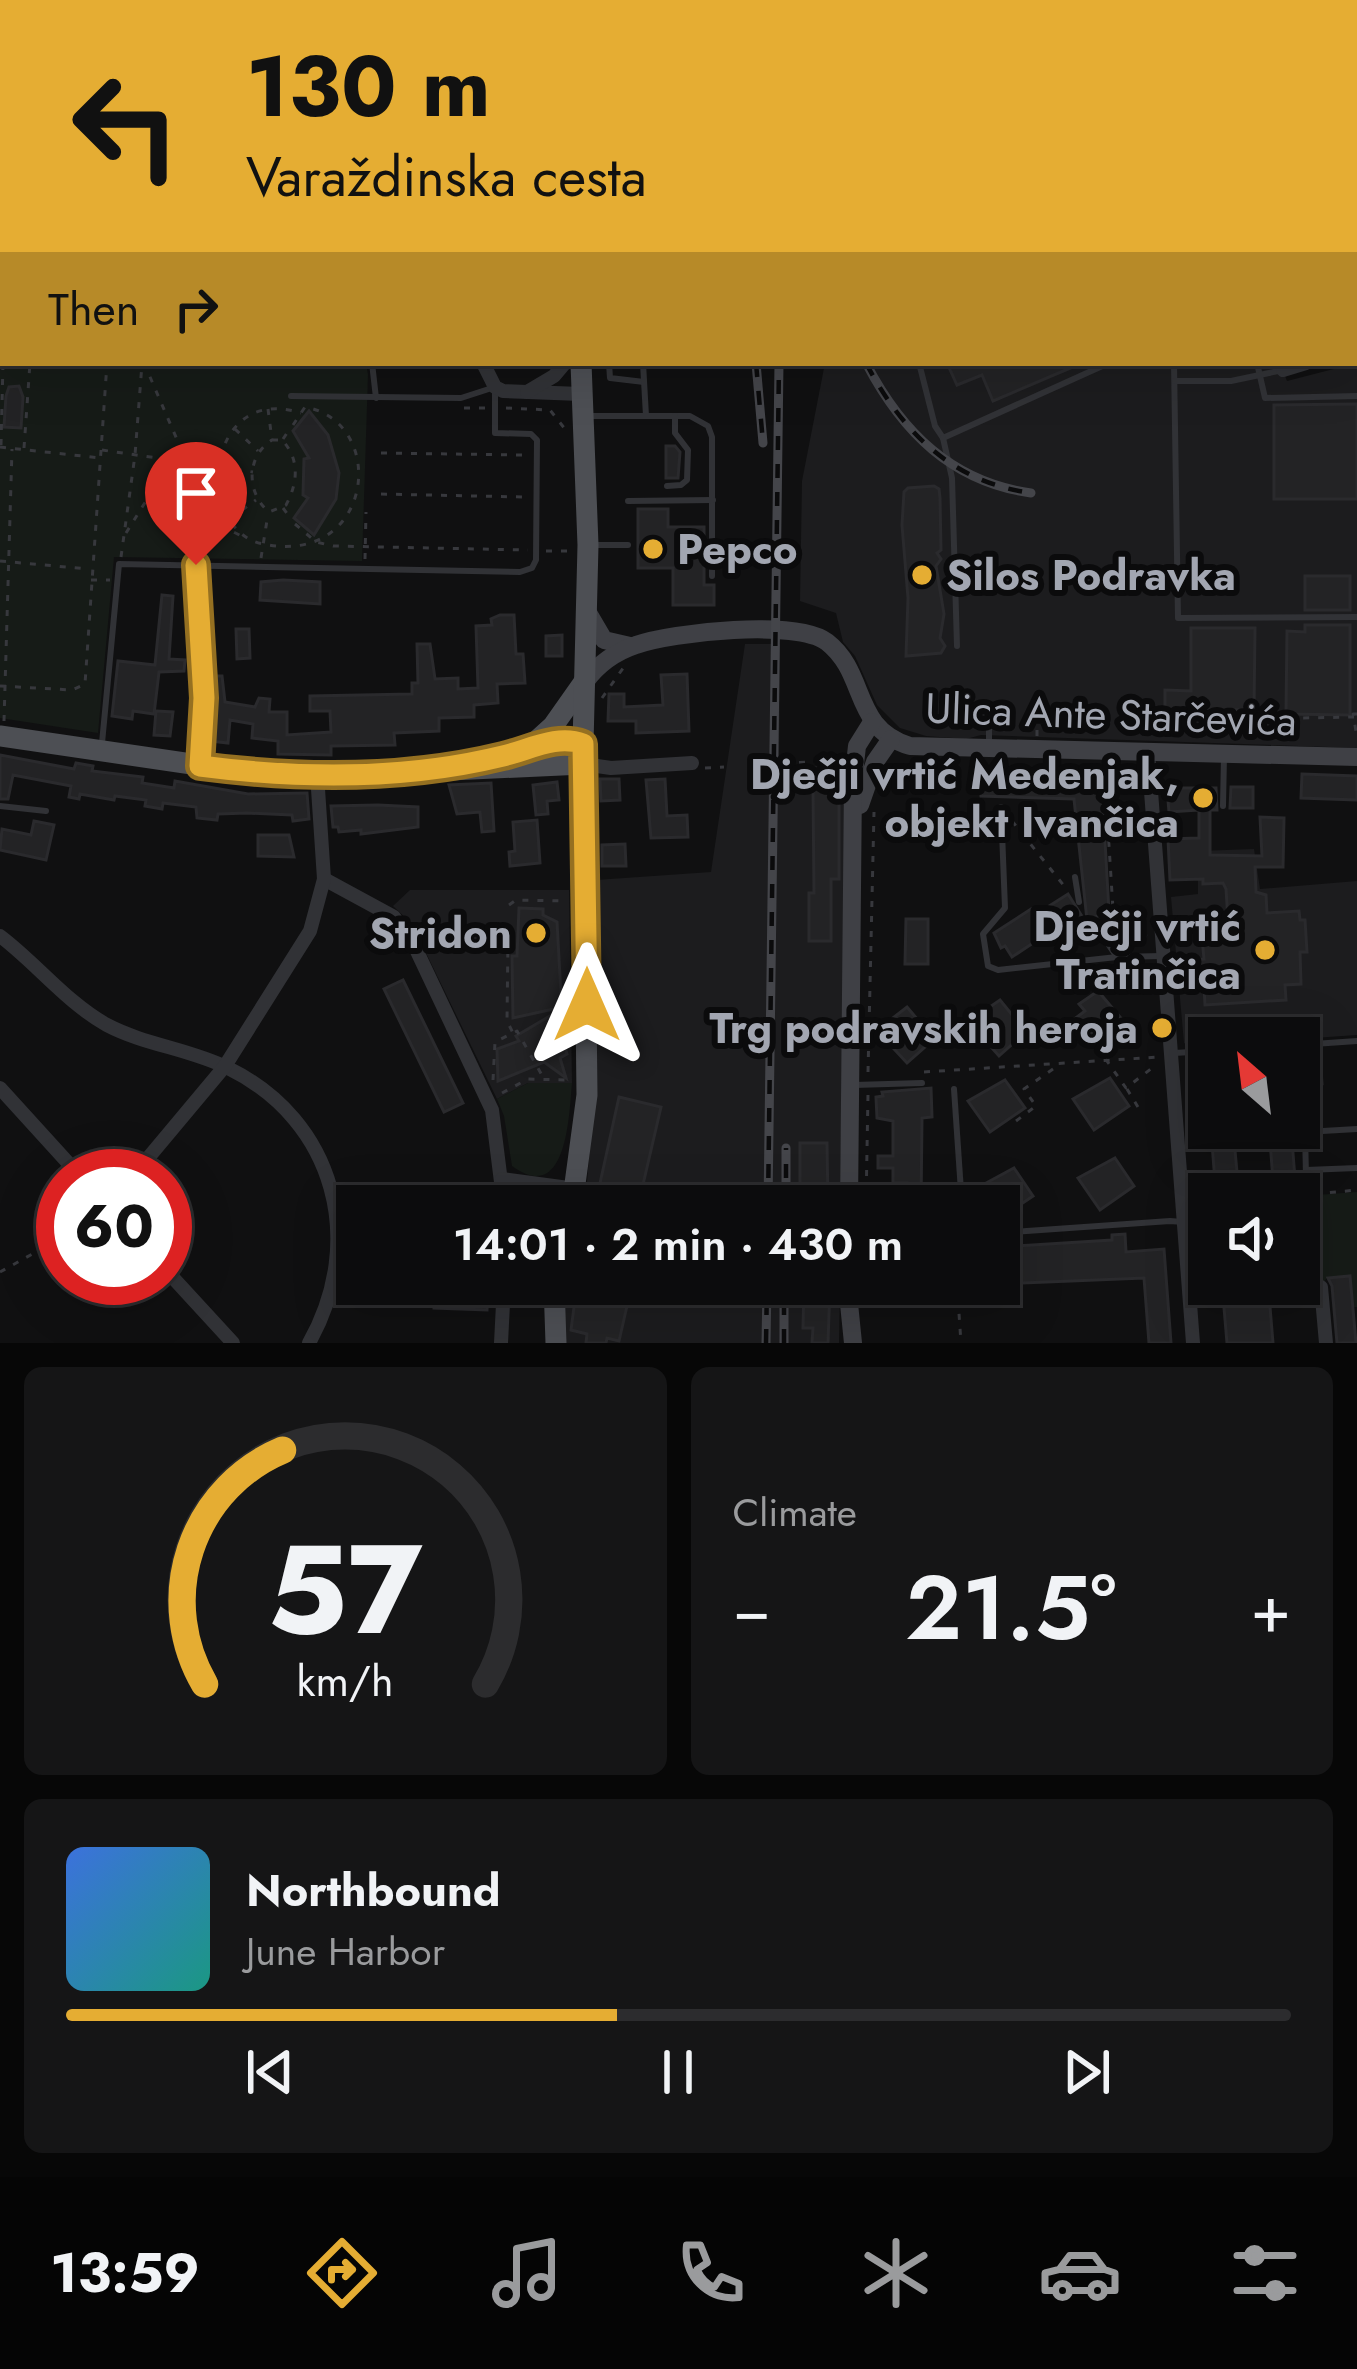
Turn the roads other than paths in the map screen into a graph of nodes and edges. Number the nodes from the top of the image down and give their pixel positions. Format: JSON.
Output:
{"nodes":[{"id":1,"x":372,"y":366,"type":"edge"},
{"id":2,"x":484,"y":366,"type":"edge"},
{"id":3,"x":563,"y":366,"type":"edge"},
{"id":4,"x":580,"y":366,"type":"edge"},
{"id":5,"x":609,"y":366,"type":"edge"},
{"id":6,"x":643,"y":366,"type":"edge"},
{"id":7,"x":920,"y":366,"type":"edge"},
{"id":8,"x":1101,"y":366,"type":"edge"},
{"id":9,"x":1174,"y":366,"type":"edge"},
{"id":10,"x":1258,"y":366,"type":"edge"},
{"id":11,"x":1296,"y":366,"type":"edge"},
{"id":12,"x":1282,"y":370,"type":"joint"},
{"id":13,"x":1260,"y":375,"type":"junction"},
{"id":14,"x":1175,"y":381,"type":"junction"},
{"id":15,"x":646,"y":382,"type":"junction"},
{"id":16,"x":495,"y":387,"type":"junction"},
{"id":17,"x":525,"y":393,"type":"junction"},
{"id":18,"x":292,"y":396,"type":"dead end"},
{"id":19,"x":1357,"y":396,"type":"edge"},
{"id":20,"x":376,"y":398,"type":"junction"},
{"id":21,"x":571,"y":411,"type":"junction"},
{"id":22,"x":646,"y":416,"type":"junction"},
{"id":23,"x":675,"y":416,"type":"junction"},
{"id":24,"x":943,"y":437,"type":"junction"},
{"id":25,"x":667,"y":485,"type":"dead end"},
{"id":26,"x":713,"y":500,"type":"junction"},
{"id":27,"x":628,"y":501,"type":"dead end"},
{"id":28,"x":628,"y":545,"type":"dead end"},
{"id":29,"x":581,"y":548,"type":"junction"},
{"id":30,"x":196,"y":565,"type":"junction"},
{"id":31,"x":712,"y":576,"type":"dead end"},
{"id":32,"x":587,"y":611,"type":"junction"},
{"id":33,"x":1357,"y":617,"type":"edge"},
{"id":34,"x":957,"y":646,"type":"dead end"},
{"id":35,"x":630,"y":655,"type":"junction"},
{"id":36,"x":585,"y":682,"type":"junction"},
{"id":37,"x":989,"y":714,"type":"dead end"},
{"id":38,"x":872,"y":722,"type":"junction"},
{"id":39,"x":2,"y":732,"type":"edge"},
{"id":40,"x":891,"y":739,"type":"junction"},
{"id":41,"x":989,"y":748,"type":"junction"},
{"id":42,"x":528,"y":749,"type":"junction"},
{"id":43,"x":101,"y":752,"type":"junction"},
{"id":44,"x":1148,"y":752,"type":"junction"},
{"id":45,"x":583,"y":754,"type":"junction"},
{"id":46,"x":1224,"y":754,"type":"junction"},
{"id":47,"x":1357,"y":757,"type":"edge"},
{"id":48,"x":692,"y":764,"type":"road end"},
{"id":49,"x":200,"y":766,"type":"junction"},
{"id":50,"x":457,"y":768,"type":"junction"},
{"id":51,"x":317,"y":775,"type":"junction"},
{"id":52,"x":0,"y":806,"type":"edge"},
{"id":53,"x":1223,"y":806,"type":"dead end"},
{"id":54,"x":1001,"y":807,"type":"road end"},
{"id":55,"x":46,"y":812,"type":"dead end"},
{"id":56,"x":855,"y":827,"type":"junction"},
{"id":57,"x":1075,"y":877,"type":"dead end"},
{"id":58,"x":324,"y":879,"type":"junction"},
{"id":59,"x":1079,"y":902,"type":"dead end"},
{"id":60,"x":1094,"y":923,"type":"dead end"},
{"id":61,"x":0,"y":936,"type":"edge"},
{"id":62,"x":1162,"y":956,"type":"junction"},
{"id":63,"x":1117,"y":957,"type":"junction"},
{"id":64,"x":1357,"y":1041,"type":"edge"},
{"id":65,"x":1320,"y":1044,"type":"edge"},
{"id":66,"x":1188,"y":1055,"type":"edge"},
{"id":67,"x":1164,"y":1059,"type":"junction"},
{"id":68,"x":225,"y":1066,"type":"junction"},
{"id":69,"x":922,"y":1083,"type":"dead end"},
{"id":70,"x":862,"y":1086,"type":"junction"},
{"id":71,"x":0,"y":1088,"type":"edge"},
{"id":72,"x":954,"y":1089,"type":"dead end"},
{"id":73,"x":1357,"y":1129,"type":"edge"},
{"id":74,"x":55,"y":1149,"type":"edge"},
{"id":75,"x":156,"y":1149,"type":"edge"},
{"id":76,"x":1357,"y":1168,"type":"edge"},
{"id":77,"x":1306,"y":1170,"type":"junction"},
{"id":78,"x":1306,"y":1173,"type":"edge"},
{"id":79,"x":502,"y":1179,"type":"junction"},
{"id":80,"x":502,"y":1185,"type":"edge"},
{"id":81,"x":525,"y":1185,"type":"edge"},
{"id":82,"x":576,"y":1185,"type":"edge"},
{"id":83,"x":851,"y":1185,"type":"edge"},
{"id":84,"x":961,"y":1185,"type":"edge"},
{"id":85,"x":1184,"y":1223,"type":"junction"},
{"id":86,"x":1188,"y":1223,"type":"edge"},
{"id":87,"x":1020,"y":1232,"type":"edge"},
{"id":88,"x":1322,"y":1287,"type":"road end"},
{"id":89,"x":192,"y":1298,"type":"edge"},
{"id":90,"x":503,"y":1305,"type":"edge"},
{"id":91,"x":555,"y":1305,"type":"edge"},
{"id":92,"x":858,"y":1305,"type":"edge"},
{"id":93,"x":233,"y":1343,"type":"edge"},
{"id":94,"x":309,"y":1343,"type":"edge"},
{"id":95,"x":502,"y":1343,"type":"edge"},
{"id":96,"x":556,"y":1343,"type":"edge"},
{"id":97,"x":853,"y":1343,"type":"edge"},
{"id":98,"x":1193,"y":1343,"type":"edge"},
{"id":99,"x":1326,"y":1343,"type":"edge"}],
"edges":[{"from":1,"to":20,"type":"lane"},
{"from":2,"to":16,"type":"street"},
{"from":3,"to":17,"type":"street"},
{"from":4,"to":21,"type":"main road"},
{"from":5,"to":15,"type":"lane"},
{"from":6,"to":15,"type":"lane"},
{"from":7,"to":24,"type":"lane"},
{"from":8,"to":24,"type":"lane"},
{"from":9,"to":14,"type":"lane"},
{"from":10,"to":13,"type":"lane"},
{"from":11,"to":12,"type":"street"},
{"from":12,"to":13,"type":"lane"},
{"from":13,"to":14,"type":"lane"},
{"from":13,"to":19,"type":"lane"},
{"from":14,"to":33,"type":"lane"},
{"from":15,"to":22,"type":"lane"},
{"from":16,"to":17,"type":"street"},
{"from":16,"to":20,"type":"lane"},
{"from":16,"to":30,"type":"lane"},
{"from":17,"to":21,"type":"street"},
{"from":18,"to":20,"type":"lane"},
{"from":21,"to":22,"type":"lane"},
{"from":21,"to":29,"type":"main road"},
{"from":22,"to":23,"type":"lane"},
{"from":23,"to":25,"type":"lane"},
{"from":23,"to":26,"type":"lane"},
{"from":24,"to":34,"type":"lane"},
{"from":26,"to":27,"type":"lane"},
{"from":26,"to":31,"type":"lane"},
{"from":28,"to":29,"type":"lane"},
{"from":29,"to":32,"type":"main road"},
{"from":30,"to":43,"type":"lane"},
{"from":30,"to":49,"type":"lane"},
{"from":32,"to":35,"type":"main road"},
{"from":32,"to":36,"type":"main road"},
{"from":35,"to":36,"type":"main road","name":"Ulica Ante Starčevića"},
{"from":35,"to":38,"type":"main road","name":"Ulica Ante Starčevića"},
{"from":36,"to":42,"type":"main road"},
{"from":36,"to":45,"type":"main road"},
{"from":37,"to":41,"type":"lane"},
{"from":38,"to":40,"type":"main road","name":"Ulica Ante Starčevića"},
{"from":38,"to":56,"type":"main road"},
{"from":39,"to":43,"type":"main road"},
{"from":40,"to":41,"type":"main road","name":"Ulica Ante Starčevića"},
{"from":40,"to":56,"type":"main road"},
{"from":41,"to":44,"type":"main road","name":"Ulica Ante Starčevića"},
{"from":42,"to":45,"type":"main road"},
{"from":42,"to":50,"type":"main road"},
{"from":43,"to":49,"type":"main road"},
{"from":44,"to":46,"type":"main road","name":"Ulica Ante Starčevića"},
{"from":44,"to":62,"type":"street"},
{"from":45,"to":48,"type":"street"},
{"from":45,"to":50,"type":"main road"},
{"from":45,"to":82,"type":"main road"},
{"from":46,"to":47,"type":"main road","name":"Ulica Ante Starčevića"},
{"from":46,"to":53,"type":"lane"},
{"from":49,"to":51,"type":"main road"},
{"from":50,"to":51,"type":"main road"},
{"from":51,"to":58,"type":"street"},
{"from":52,"to":55,"type":"lane"},
{"from":54,"to":63,"type":"lane"},
{"from":56,"to":70,"type":"main road"},
{"from":57,"to":59,"type":"lane"},
{"from":58,"to":68,"type":"street"},
{"from":58,"to":79,"type":"street"},
{"from":60,"to":63,"type":"lane"},
{"from":61,"to":68,"type":"street"},
{"from":62,"to":63,"type":"lane"},
{"from":62,"to":67,"type":"street"},
{"from":64,"to":65,"type":"lane"},
{"from":66,"to":67,"type":"lane"},
{"from":67,"to":85,"type":"street"},
{"from":68,"to":75,"type":"street"},
{"from":68,"to":94,"type":"street"},
{"from":69,"to":70,"type":"lane"},
{"from":70,"to":83,"type":"main road"},
{"from":71,"to":74,"type":"street"},
{"from":72,"to":84,"type":"lane"},
{"from":73,"to":77,"type":"lane"},
{"from":76,"to":77,"type":"lane"},
{"from":77,"to":78,"type":"lane"},
{"from":79,"to":80,"type":"street"},
{"from":79,"to":81,"type":"street"},
{"from":85,"to":86,"type":"lane"},
{"from":85,"to":87,"type":"lane"},
{"from":85,"to":98,"type":"street"},
{"from":88,"to":99,"type":"street"},
{"from":89,"to":93,"type":"street"},
{"from":90,"to":95,"type":"street"},
{"from":91,"to":96,"type":"main road"},
{"from":92,"to":97,"type":"main road"}]}
